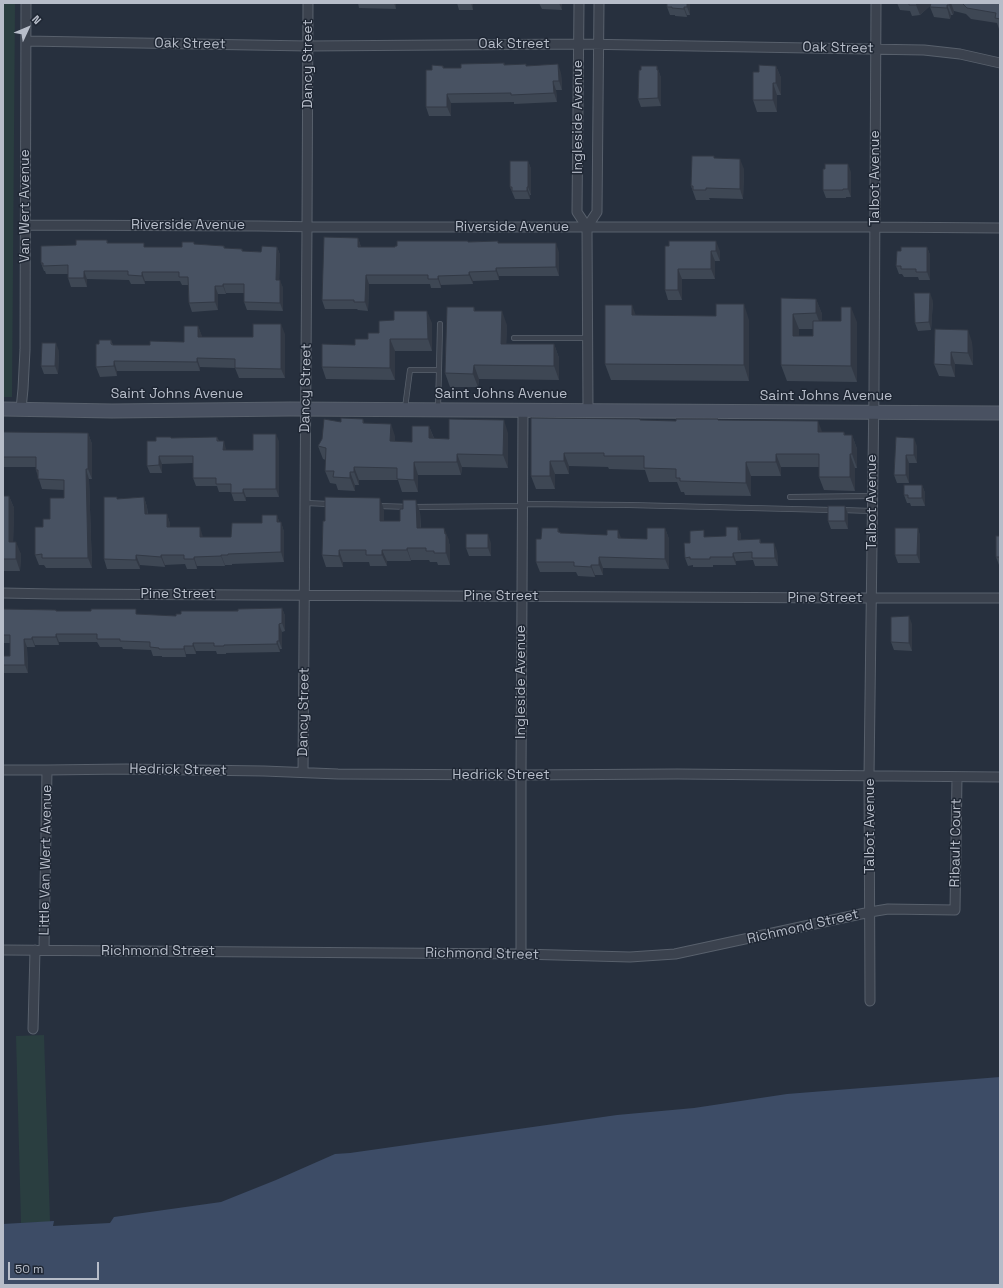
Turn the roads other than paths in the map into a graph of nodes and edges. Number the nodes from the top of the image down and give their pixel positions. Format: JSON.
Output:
{"nodes":[{"id":1,"x":26,"y":3,"type":"edge"},
{"id":2,"x":308,"y":3,"type":"edge"},
{"id":3,"x":579,"y":3,"type":"edge"},
{"id":4,"x":599,"y":3,"type":"edge"},
{"id":5,"x":876,"y":3,"type":"edge"},
{"id":6,"x":26,"y":41,"type":"junction"},
{"id":7,"x":579,"y":44,"type":"junction"},
{"id":8,"x":598,"y":44,"type":"junction"},
{"id":9,"x":308,"y":46,"type":"junction"},
{"id":10,"x":876,"y":48,"type":"junction"},
{"id":11,"x":1000,"y":63,"type":"edge"},
{"id":12,"x":25,"y":224,"type":"junction"},
{"id":13,"x":308,"y":227,"type":"junction"},
{"id":14,"x":588,"y":227,"type":"junction"},
{"id":15,"x":874,"y":227,"type":"junction"},
{"id":16,"x":1000,"y":228,"type":"edge"},
{"id":17,"x":440,"y":324,"type":"dead end"},
{"id":18,"x":514,"y":338,"type":"dead end"},
{"id":19,"x":588,"y":338,"type":"junction"},
{"id":20,"x":439,"y":370,"type":"junction"},
{"id":21,"x":21,"y":408,"type":"junction"},
{"id":22,"x":3,"y":409,"type":"edge"},
{"id":23,"x":305,"y":410,"type":"junction"},
{"id":24,"x":404,"y":410,"type":"junction"},
{"id":25,"x":438,"y":410,"type":"junction"},
{"id":26,"x":523,"y":411,"type":"junction"},
{"id":27,"x":588,"y":411,"type":"junction"},
{"id":28,"x":873,"y":412,"type":"junction"},
{"id":29,"x":1000,"y":413,"type":"edge"},
{"id":30,"x":872,"y":496,"type":"junction"},
{"id":31,"x":790,"y":497,"type":"dead end"},
{"id":32,"x":305,"y":503,"type":"junction"},
{"id":33,"x":336,"y":504,"type":"edge"},
{"id":34,"x":522,"y":505,"type":"junction"},
{"id":35,"x":374,"y":506,"type":"edge"},
{"id":36,"x":872,"y":511,"type":"junction"},
{"id":37,"x":3,"y":593,"type":"edge"},
{"id":38,"x":305,"y":595,"type":"junction"},
{"id":39,"x":522,"y":596,"type":"junction"},
{"id":40,"x":872,"y":597,"type":"junction"},
{"id":41,"x":1000,"y":598,"type":"edge"},
{"id":42,"x":3,"y":770,"type":"edge"},
{"id":43,"x":47,"y":770,"type":"junction"},
{"id":44,"x":303,"y":772,"type":"junction"},
{"id":45,"x":521,"y":775,"type":"junction"},
{"id":46,"x":869,"y":776,"type":"junction"},
{"id":47,"x":957,"y":777,"type":"junction"},
{"id":48,"x":1000,"y":777,"type":"edge"},
{"id":49,"x":956,"y":910,"type":"joint"},
{"id":50,"x":870,"y":912,"type":"junction"},
{"id":51,"x":3,"y":950,"type":"edge"},
{"id":52,"x":35,"y":950,"type":"junction"},
{"id":53,"x":44,"y":950,"type":"junction"},
{"id":54,"x":521,"y":954,"type":"junction"},
{"id":55,"x":870,"y":1001,"type":"dead end"},
{"id":56,"x":33,"y":1029,"type":"dead end"}],
"edges":[{"from":1,"to":6,"type":"street","name":"Van Wert Avenue"},
{"from":2,"to":9,"type":"street","name":"Dancy Street"},
{"from":3,"to":7,"type":"street","name":"Ingleside Avenue"},
{"from":4,"to":8,"type":"street","name":"Ingleside Avenue"},
{"from":5,"to":10,"type":"street","name":"Talbot Avenue"},
{"from":6,"to":9,"type":"street","name":"Oak Street"},
{"from":6,"to":12,"type":"street","name":"Van Wert Avenue"},
{"from":7,"to":8,"type":"street","name":"Oak Street"},
{"from":7,"to":9,"type":"street","name":"Oak Street"},
{"from":7,"to":14,"type":"street","name":"Ingleside Avenue"},
{"from":8,"to":10,"type":"street","name":"Oak Street"},
{"from":8,"to":14,"type":"street","name":"Ingleside Avenue"},
{"from":9,"to":13,"type":"street","name":"Dancy Street"},
{"from":10,"to":11,"type":"street","name":"Oak Street"},
{"from":10,"to":15,"type":"street","name":"Talbot Avenue"},
{"from":12,"to":13,"type":"street","name":"Riverside Avenue"},
{"from":12,"to":21,"type":"street","name":"Van Wert Avenue"},
{"from":13,"to":14,"type":"street","name":"Riverside Avenue"},
{"from":13,"to":23,"type":"street","name":"Dancy Street"},
{"from":14,"to":15,"type":"street","name":"Riverside Avenue"},
{"from":14,"to":19,"type":"street","name":"Ingleside Avenue"},
{"from":15,"to":16,"type":"street","name":"Riverside Avenue"},
{"from":15,"to":28,"type":"street","name":"Talbot Avenue"},
{"from":17,"to":20,"type":"lane"},
{"from":18,"to":19,"type":"lane"},
{"from":19,"to":27,"type":"street","name":"Ingleside Avenue"},
{"from":20,"to":24,"type":"lane"},
{"from":20,"to":25,"type":"lane"},
{"from":21,"to":22,"type":"main road","name":"Saint Johns Avenue"},
{"from":21,"to":23,"type":"main road","name":"Saint Johns Avenue"},
{"from":23,"to":24,"type":"main road","name":"Saint Johns Avenue"},
{"from":23,"to":32,"type":"street","name":"Dancy Street"},
{"from":24,"to":25,"type":"main road","name":"Saint Johns Avenue"},
{"from":25,"to":26,"type":"main road","name":"Saint Johns Avenue"},
{"from":26,"to":27,"type":"main road","name":"Saint Johns Avenue"},
{"from":26,"to":34,"type":"street","name":"Ingleside Avenue"},
{"from":27,"to":28,"type":"main road","name":"Saint Johns Avenue"},
{"from":28,"to":29,"type":"main road","name":"Saint Johns Avenue"},
{"from":28,"to":30,"type":"street","name":"Talbot Avenue"},
{"from":30,"to":31,"type":"lane"},
{"from":30,"to":36,"type":"street","name":"Talbot Avenue"},
{"from":32,"to":33,"type":"lane"},
{"from":32,"to":38,"type":"street","name":"Dancy Street"},
{"from":34,"to":35,"type":"lane"},
{"from":34,"to":36,"type":"lane"},
{"from":34,"to":39,"type":"street","name":"Ingleside Avenue"},
{"from":36,"to":40,"type":"street","name":"Talbot Avenue"},
{"from":37,"to":38,"type":"street","name":"Pine Street"},
{"from":38,"to":39,"type":"street","name":"Pine Street"},
{"from":38,"to":44,"type":"street","name":"Dancy Street"},
{"from":39,"to":40,"type":"street","name":"Pine Street"},
{"from":39,"to":45,"type":"street","name":"Ingleside Avenue"},
{"from":40,"to":41,"type":"street","name":"Pine Street"},
{"from":40,"to":46,"type":"street","name":"Talbot Avenue"},
{"from":42,"to":43,"type":"street","name":"Hedrick Street"},
{"from":43,"to":44,"type":"street","name":"Hedrick Street"},
{"from":43,"to":53,"type":"street","name":"Little Van Wert Avenue"},
{"from":44,"to":45,"type":"street","name":"Hedrick Street"},
{"from":45,"to":46,"type":"street","name":"Hedrick Street"},
{"from":45,"to":54,"type":"street","name":"Ingleside Avenue"},
{"from":46,"to":47,"type":"street","name":"Hedrick Street"},
{"from":46,"to":50,"type":"street","name":"Talbot Avenue"},
{"from":47,"to":48,"type":"street","name":"Hedrick Street"},
{"from":47,"to":49,"type":"street","name":"Ribault Court"},
{"from":49,"to":50,"type":"street","name":"Richmond Street"},
{"from":50,"to":54,"type":"street","name":"Richmond Street"},
{"from":50,"to":55,"type":"street","name":"Talbot Avenue"},
{"from":51,"to":52,"type":"street","name":"Richmond Street"},
{"from":52,"to":53,"type":"street","name":"Richmond Street"},
{"from":52,"to":56,"type":"street"},
{"from":53,"to":54,"type":"street","name":"Richmond Street"}]}
